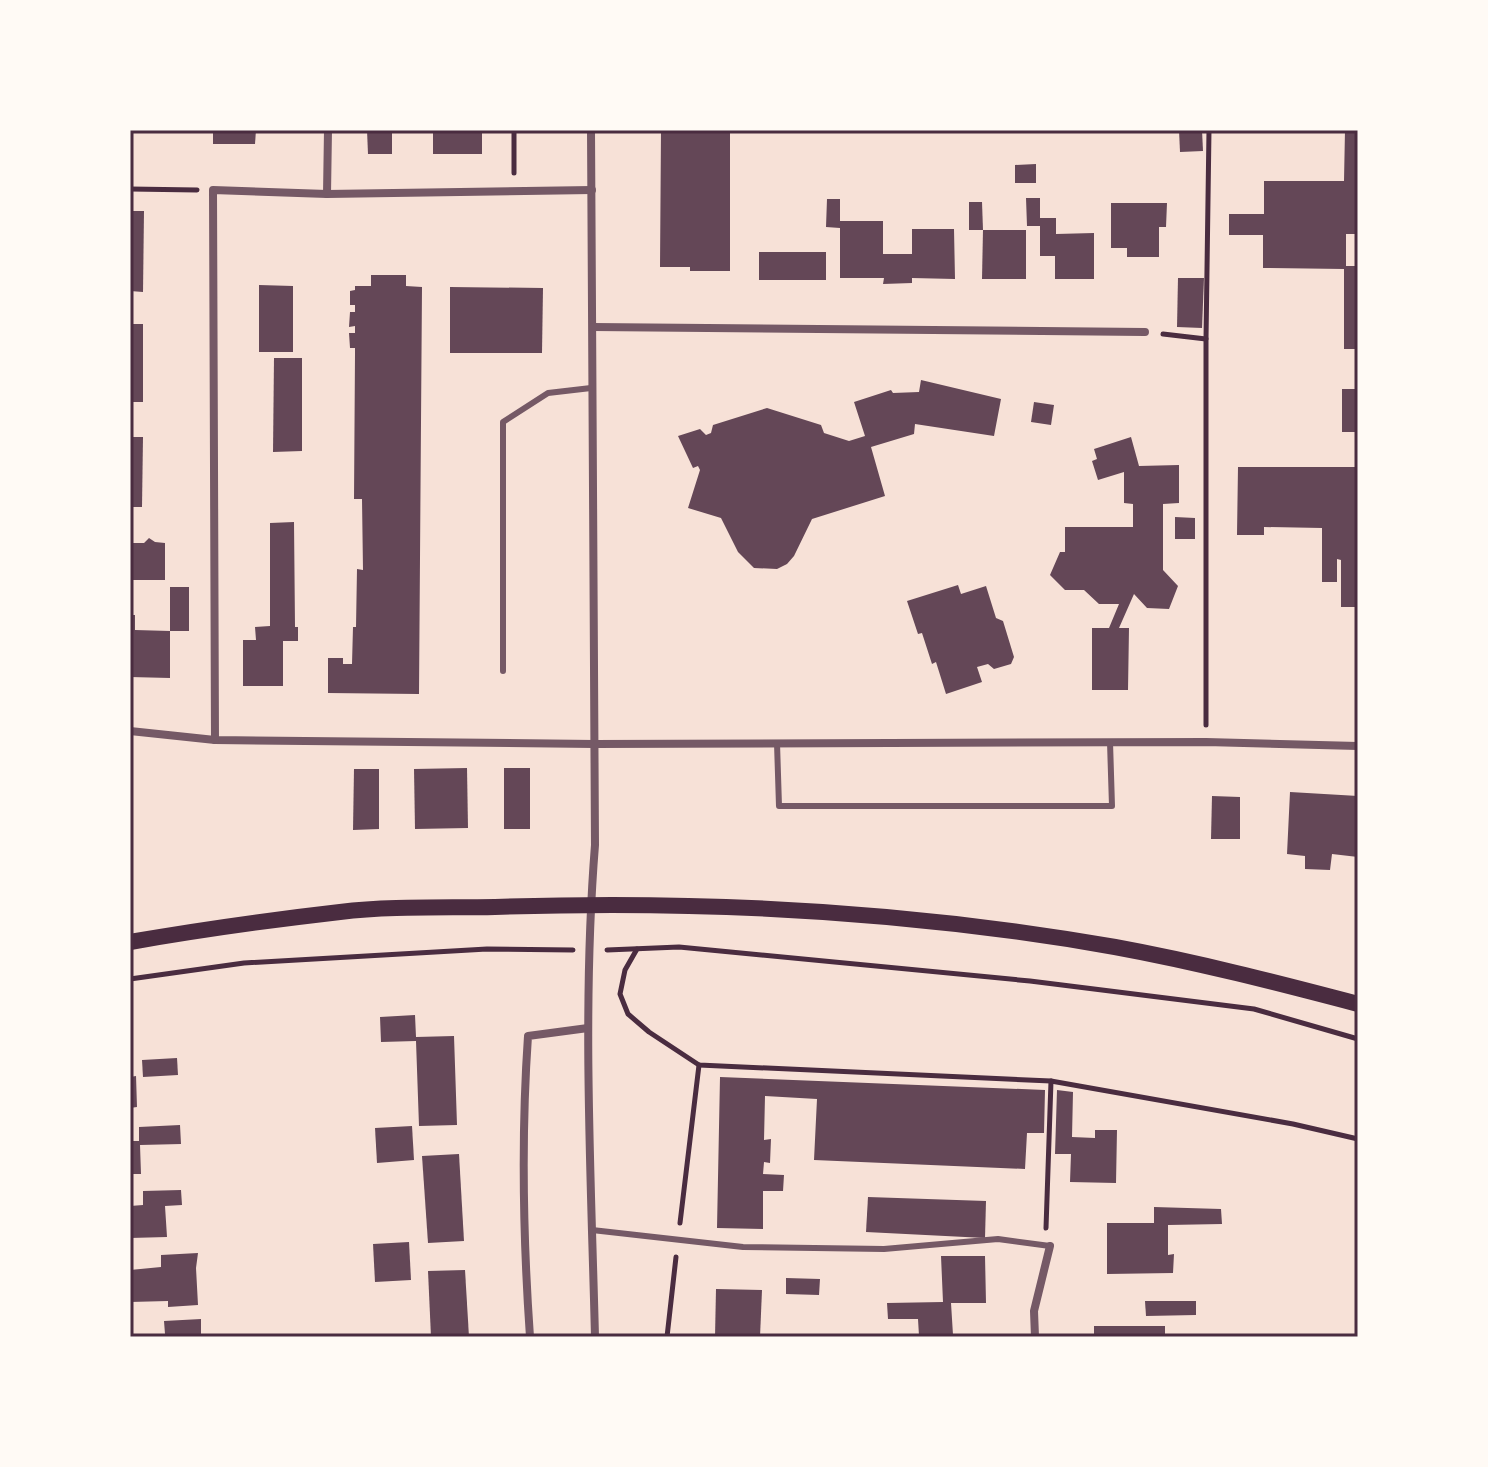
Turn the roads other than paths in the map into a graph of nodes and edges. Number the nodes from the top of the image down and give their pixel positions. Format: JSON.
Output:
{"nodes":[{"id":1,"x":328,"y":130,"type":"edge"},
{"id":2,"x":591,"y":130,"type":"edge"},
{"id":3,"x":592,"y":190,"type":"junction"},
{"id":4,"x":327,"y":194,"type":"junction"},
{"id":5,"x":593,"y":327,"type":"junction"},
{"id":6,"x":1145,"y":332,"type":"road end"},
{"id":7,"x":591,"y":388,"type":"junction"},
{"id":8,"x":503,"y":671,"type":"dead end"},
{"id":9,"x":130,"y":731,"type":"edge"},
{"id":10,"x":215,"y":740,"type":"junction"},
{"id":11,"x":1110,"y":742,"type":"junction"},
{"id":12,"x":777,"y":743,"type":"junction"},
{"id":13,"x":594,"y":744,"type":"junction"},
{"id":14,"x":1358,"y":746,"type":"edge"},
{"id":15,"x":590,"y":905,"type":"junction"},
{"id":16,"x":130,"y":942,"type":"edge"},
{"id":17,"x":1358,"y":1004,"type":"edge"},
{"id":18,"x":588,"y":1028,"type":"junction"},
{"id":19,"x":592,"y":1230,"type":"junction"},
{"id":20,"x":1050,"y":1246,"type":"joint"},
{"id":21,"x":530,"y":1337,"type":"edge"},
{"id":22,"x":595,"y":1337,"type":"edge"},
{"id":23,"x":1035,"y":1337,"type":"edge"}],
"edges":[{"from":1,"to":4,"type":"street"},
{"from":2,"to":3,"type":"street"},
{"from":3,"to":4,"type":"street"},
{"from":3,"to":5,"type":"street"},
{"from":4,"to":10,"type":"street"},
{"from":5,"to":6,"type":"street"},
{"from":5,"to":7,"type":"street"},
{"from":7,"to":8,"type":"lane"},
{"from":7,"to":13,"type":"street"},
{"from":9,"to":10,"type":"street"},
{"from":10,"to":13,"type":"street"},
{"from":11,"to":12,"type":"street"},
{"from":11,"to":12,"type":"lane"},
{"from":11,"to":14,"type":"street"},
{"from":12,"to":13,"type":"street"},
{"from":13,"to":15,"type":"street"},
{"from":15,"to":16,"type":"main road"},
{"from":15,"to":17,"type":"main road"},
{"from":15,"to":18,"type":"street"},
{"from":18,"to":19,"type":"street"},
{"from":18,"to":21,"type":"street"},
{"from":19,"to":20,"type":"lane"},
{"from":19,"to":22,"type":"street"},
{"from":20,"to":23,"type":"street"}]}
